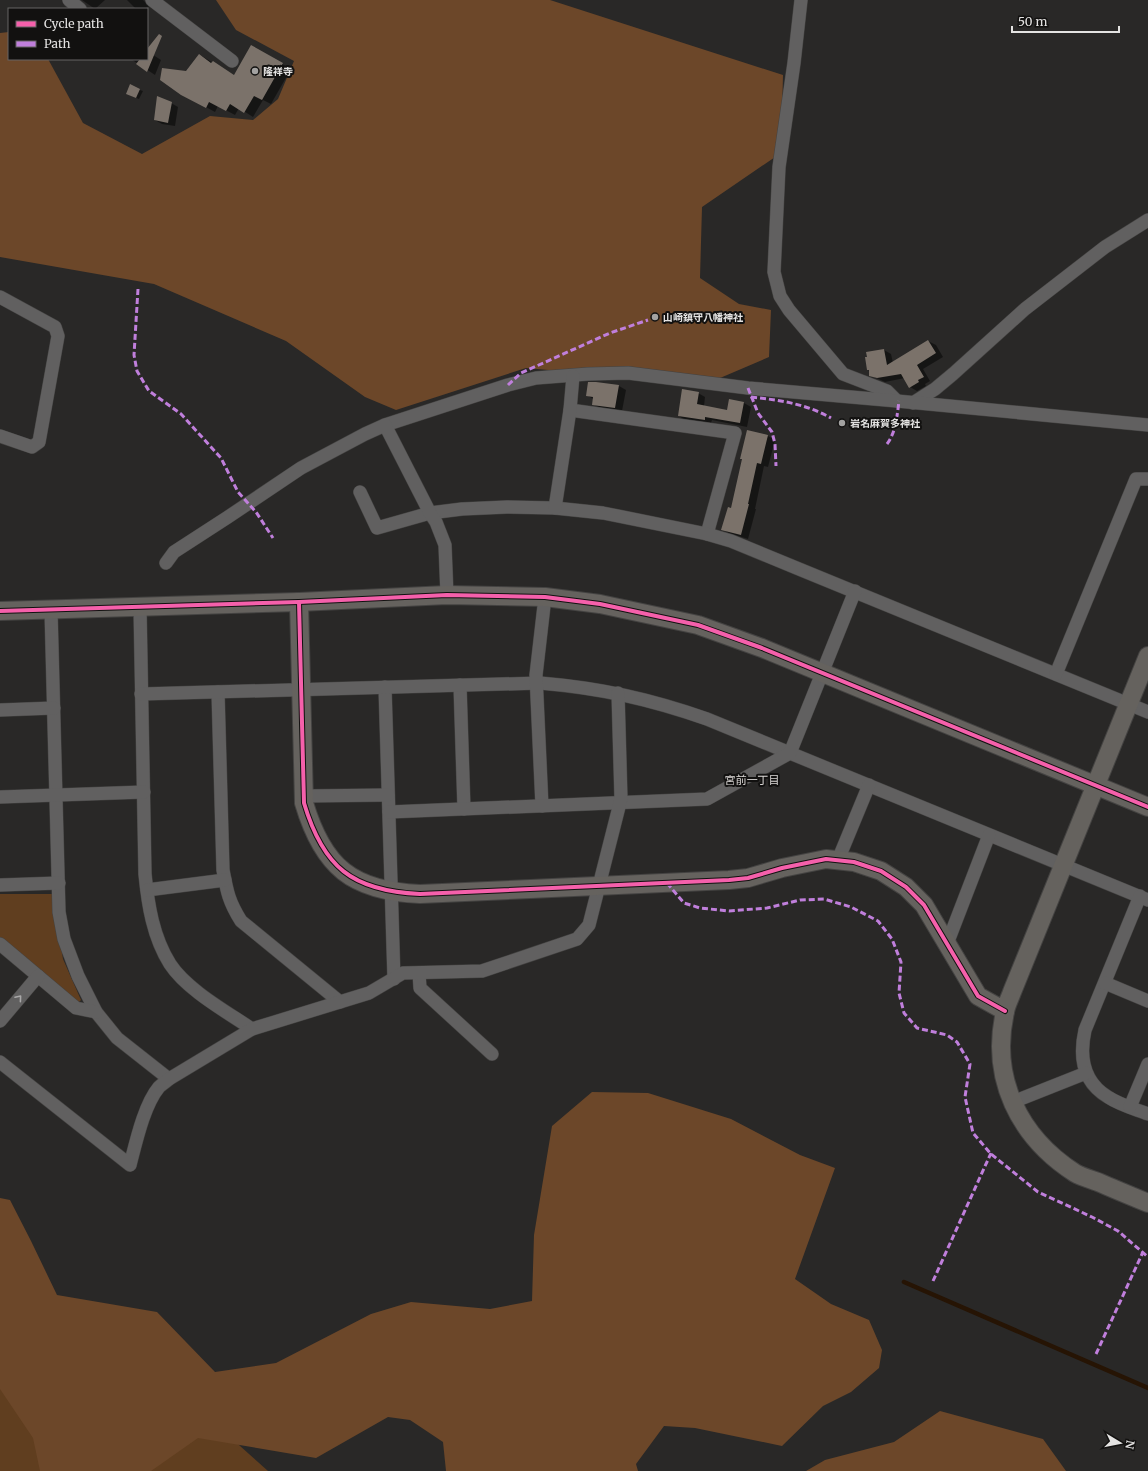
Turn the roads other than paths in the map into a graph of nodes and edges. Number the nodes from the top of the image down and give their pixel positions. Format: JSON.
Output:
{"nodes":[{"id":1,"x":69,"y":0,"type":"edge"},
{"id":2,"x":152,"y":0,"type":"edge"},
{"id":3,"x":801,"y":0,"type":"edge"},
{"id":4,"x":79,"y":8,"type":"edge"},
{"id":5,"x":232,"y":61,"type":"dead end"},
{"id":6,"x":1148,"y":220,"type":"edge"},
{"id":7,"x":0,"y":297,"type":"edge"},
{"id":8,"x":573,"y":376,"type":"junction"},
{"id":9,"x":897,"y":401,"type":"junction"},
{"id":10,"x":913,"y":403,"type":"junction"},
{"id":11,"x":570,"y":410,"type":"junction"},
{"id":12,"x":385,"y":425,"type":"junction"},
{"id":13,"x":1148,"y":425,"type":"edge"},
{"id":14,"x":0,"y":436,"type":"edge"},
{"id":15,"x":1148,"y":479,"type":"edge"},
{"id":16,"x":360,"y":492,"type":"dead end"},
{"id":17,"x":555,"y":508,"type":"junction"},
{"id":18,"x":430,"y":513,"type":"junction"},
{"id":19,"x":707,"y":534,"type":"junction"},
{"id":20,"x":166,"y":563,"type":"dead end"},
{"id":21,"x":855,"y":591,"type":"junction"},
{"id":22,"x":447,"y":595,"type":"junction"},
{"id":23,"x":545,"y":597,"type":"junction"},
{"id":24,"x":299,"y":602,"type":"junction"},
{"id":25,"x":140,"y":607,"type":"junction"},
{"id":26,"x":51,"y":610,"type":"junction"},
{"id":27,"x":0,"y":611,"type":"edge"},
{"id":28,"x":1148,"y":656,"type":"edge"},
{"id":29,"x":822,"y":673,"type":"junction"},
{"id":30,"x":1056,"y":674,"type":"junction"},
{"id":31,"x":536,"y":683,"type":"junction"},
{"id":32,"x":460,"y":685,"type":"junction"},
{"id":33,"x":385,"y":687,"type":"junction"},
{"id":34,"x":301,"y":690,"type":"junction"},
{"id":35,"x":218,"y":692,"type":"junction"},
{"id":36,"x":618,"y":693,"type":"junction"},
{"id":37,"x":141,"y":694,"type":"junction"},
{"id":38,"x":1128,"y":704,"type":"junction"},
{"id":39,"x":54,"y":708,"type":"junction"},
{"id":40,"x":0,"y":710,"type":"edge"},
{"id":41,"x":1148,"y":712,"type":"edge"},
{"id":42,"x":790,"y":753,"type":"junction"},
{"id":43,"x":870,"y":785,"type":"junction"},
{"id":44,"x":1095,"y":786,"type":"junction"},
{"id":45,"x":144,"y":792,"type":"junction"},
{"id":46,"x":56,"y":795,"type":"junction"},
{"id":47,"x":388,"y":795,"type":"junction"},
{"id":48,"x":304,"y":796,"type":"junction"},
{"id":49,"x":0,"y":797,"type":"edge"},
{"id":50,"x":620,"y":802,"type":"junction"},
{"id":51,"x":542,"y":806,"type":"junction"},
{"id":52,"x":1148,"y":808,"type":"edge"},
{"id":53,"x":464,"y":809,"type":"junction"},
{"id":54,"x":389,"y":812,"type":"junction"},
{"id":55,"x":989,"y":835,"type":"junction"},
{"id":56,"x":838,"y":860,"type":"junction"},
{"id":57,"x":1063,"y":865,"type":"junction"},
{"id":58,"x":225,"y":880,"type":"junction"},
{"id":59,"x":59,"y":883,"type":"junction"},
{"id":60,"x":0,"y":885,"type":"edge"},
{"id":61,"x":598,"y":886,"type":"junction"},
{"id":62,"x":147,"y":890,"type":"junction"},
{"id":63,"x":391,"y":891,"type":"junction"},
{"id":64,"x":1144,"y":898,"type":"edge"},
{"id":65,"x":0,"y":944,"type":"edge"},
{"id":66,"x":947,"y":944,"type":"junction"},
{"id":67,"x":419,"y":973,"type":"junction"},
{"id":68,"x":38,"y":976,"type":"junction"},
{"id":69,"x":394,"y":979,"type":"junction"},
{"id":70,"x":1105,"y":983,"type":"junction"},
{"id":71,"x":1148,"y":1001,"type":"edge"},
{"id":72,"x":340,"y":1002,"type":"junction"},
{"id":73,"x":1005,"y":1011,"type":"junction"},
{"id":74,"x":96,"y":1012,"type":"junction"},
{"id":75,"x":0,"y":1021,"type":"edge"},
{"id":76,"x":252,"y":1029,"type":"junction"},
{"id":77,"x":492,"y":1054,"type":"dead end"},
{"id":78,"x":0,"y":1062,"type":"edge"},
{"id":79,"x":1148,"y":1064,"type":"edge"},
{"id":80,"x":1086,"y":1073,"type":"junction"},
{"id":81,"x":169,"y":1079,"type":"junction"},
{"id":82,"x":1012,"y":1102,"type":"junction"},
{"id":83,"x":1130,"y":1107,"type":"junction"},
{"id":84,"x":1148,"y":1114,"type":"edge"},
{"id":85,"x":1148,"y":1203,"type":"edge"}],
"edges":[{"from":1,"to":4,"type":"street"},
{"from":2,"to":5,"type":"street"},
{"from":3,"to":9,"type":"street"},
{"from":6,"to":10,"type":"street"},
{"from":7,"to":14,"type":"street"},
{"from":8,"to":9,"type":"street"},
{"from":8,"to":11,"type":"street"},
{"from":8,"to":12,"type":"street"},
{"from":9,"to":10,"type":"street"},
{"from":10,"to":13,"type":"street"},
{"from":11,"to":17,"type":"street"},
{"from":11,"to":19,"type":"street"},
{"from":12,"to":18,"type":"street"},
{"from":12,"to":20,"type":"street"},
{"from":15,"to":30,"type":"street"},
{"from":16,"to":18,"type":"street"},
{"from":17,"to":18,"type":"street"},
{"from":17,"to":19,"type":"street"},
{"from":18,"to":22,"type":"street"},
{"from":19,"to":21,"type":"street"},
{"from":21,"to":29,"type":"street"},
{"from":21,"to":30,"type":"street"},
{"from":22,"to":23,"type":"street"},
{"from":22,"to":24,"type":"street"},
{"from":23,"to":29,"type":"street"},
{"from":23,"to":31,"type":"street"},
{"from":24,"to":25,"type":"street"},
{"from":24,"to":34,"type":"street"},
{"from":25,"to":26,"type":"street"},
{"from":25,"to":37,"type":"street"},
{"from":26,"to":27,"type":"street"},
{"from":26,"to":39,"type":"street"},
{"from":28,"to":38,"type":"street"},
{"from":29,"to":42,"type":"street"},
{"from":29,"to":44,"type":"street"},
{"from":30,"to":38,"type":"street"},
{"from":31,"to":32,"type":"street"},
{"from":31,"to":36,"type":"street"},
{"from":31,"to":51,"type":"street"},
{"from":32,"to":33,"type":"street"},
{"from":32,"to":53,"type":"street"},
{"from":33,"to":34,"type":"street"},
{"from":33,"to":47,"type":"street"},
{"from":34,"to":35,"type":"street"},
{"from":34,"to":48,"type":"street"},
{"from":35,"to":37,"type":"street"},
{"from":35,"to":58,"type":"street"},
{"from":36,"to":42,"type":"street"},
{"from":36,"to":50,"type":"street"},
{"from":37,"to":45,"type":"street"},
{"from":38,"to":41,"type":"street"},
{"from":38,"to":44,"type":"street"},
{"from":39,"to":40,"type":"street"},
{"from":39,"to":46,"type":"street"},
{"from":42,"to":43,"type":"street"},
{"from":42,"to":50,"type":"street"},
{"from":43,"to":55,"type":"street"},
{"from":43,"to":56,"type":"street"},
{"from":44,"to":52,"type":"street"},
{"from":44,"to":57,"type":"street"},
{"from":45,"to":46,"type":"street"},
{"from":45,"to":62,"type":"street"},
{"from":46,"to":49,"type":"street"},
{"from":46,"to":59,"type":"street"},
{"from":47,"to":48,"type":"street"},
{"from":47,"to":54,"type":"street"},
{"from":48,"to":63,"type":"street"},
{"from":50,"to":51,"type":"street"},
{"from":50,"to":61,"type":"street"},
{"from":51,"to":53,"type":"street"},
{"from":53,"to":54,"type":"street"},
{"from":54,"to":63,"type":"street"},
{"from":55,"to":57,"type":"street"},
{"from":55,"to":66,"type":"street"},
{"from":56,"to":61,"type":"street"},
{"from":56,"to":66,"type":"street"},
{"from":57,"to":64,"type":"street"},
{"from":57,"to":73,"type":"street"},
{"from":58,"to":62,"type":"street"},
{"from":58,"to":72,"type":"street"},
{"from":59,"to":60,"type":"street"},
{"from":59,"to":74,"type":"street"},
{"from":61,"to":63,"type":"street"},
{"from":61,"to":67,"type":"street"},
{"from":62,"to":76,"type":"street"},
{"from":63,"to":69,"type":"street"},
{"from":64,"to":70,"type":"street"},
{"from":65,"to":68,"type":"street"},
{"from":66,"to":73,"type":"street"},
{"from":67,"to":69,"type":"street"},
{"from":67,"to":77,"type":"street"},
{"from":68,"to":74,"type":"street"},
{"from":75,"to":68,"type":"street","one_way":true},
{"from":69,"to":72,"type":"street"},
{"from":70,"to":71,"type":"street"},
{"from":70,"to":80,"type":"street"},
{"from":72,"to":76,"type":"street"},
{"from":73,"to":82,"type":"street"},
{"from":74,"to":81,"type":"street"},
{"from":76,"to":81,"type":"street"},
{"from":78,"to":81,"type":"street"},
{"from":79,"to":83,"type":"street"},
{"from":80,"to":82,"type":"street"},
{"from":80,"to":83,"type":"street"},
{"from":82,"to":85,"type":"street"},
{"from":83,"to":84,"type":"street"}]}
